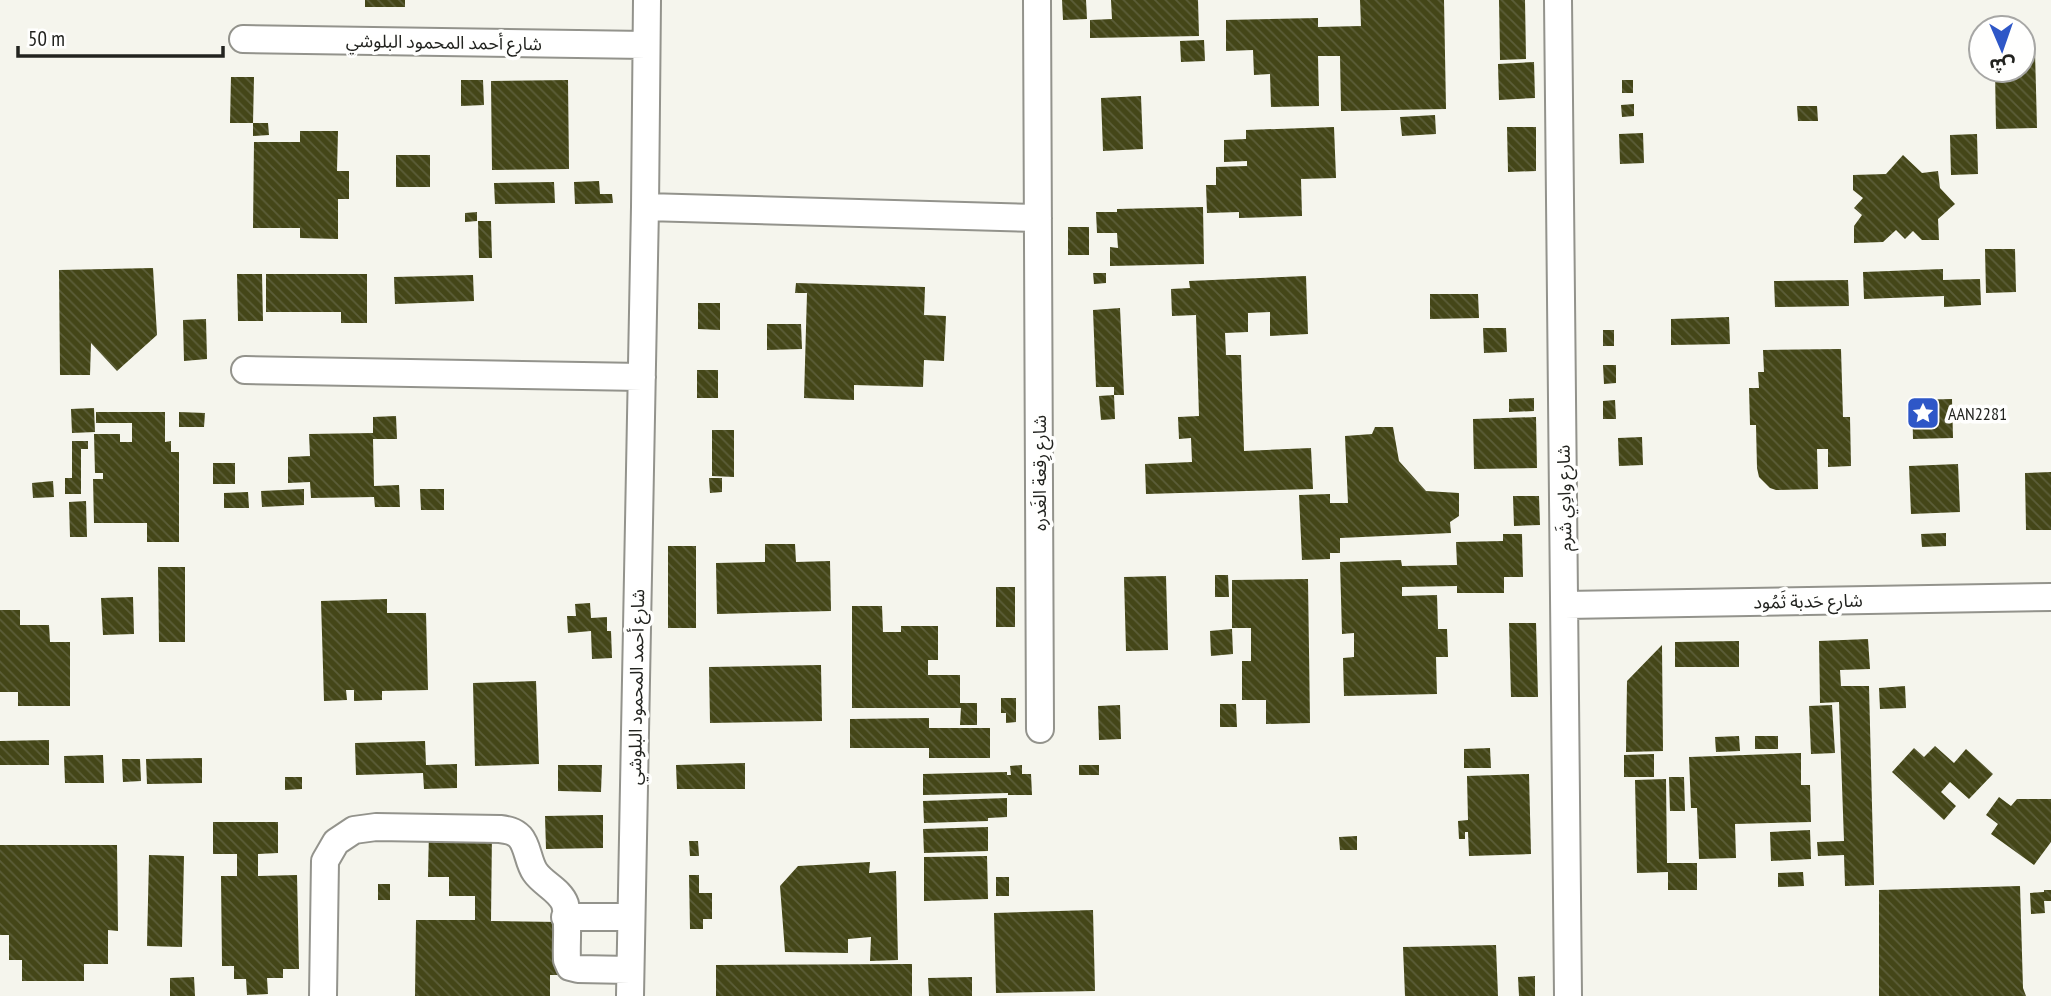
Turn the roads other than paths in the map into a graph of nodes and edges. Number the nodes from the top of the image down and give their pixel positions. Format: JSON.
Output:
{"nodes":[{"id":1,"x":647,"y":0,"type":"edge"},
{"id":2,"x":1037,"y":0,"type":"edge"},
{"id":3,"x":1558,"y":0,"type":"edge"},
{"id":4,"x":243,"y":40,"type":"dead end"},
{"id":5,"x":646,"y":45,"type":"junction"},
{"id":6,"x":645,"y":206,"type":"junction"},
{"id":7,"x":1038,"y":218,"type":"junction"},
{"id":8,"x":245,"y":370,"type":"dead end"},
{"id":9,"x":642,"y":377,"type":"junction"},
{"id":10,"x":2051,"y":597,"type":"edge"},
{"id":11,"x":1565,"y":605,"type":"junction"},
{"id":12,"x":1040,"y":729,"type":"dead end"},
{"id":13,"x":565,"y":917,"type":"junction"},
{"id":14,"x":631,"y":917,"type":"junction"},
{"id":15,"x":630,"y":983,"type":"edge"},
{"id":16,"x":323,"y":996,"type":"edge"},
{"id":17,"x":1569,"y":996,"type":"edge"}],
"edges":[{"from":1,"to":5,"type":"street","name":"شارع أحمد المحمود البلوشي"},
{"from":2,"to":7,"type":"street","name":"شارع رِقعة الغَدره"},
{"from":3,"to":11,"type":"street","name":"شارع وادِي شَرم"},
{"from":4,"to":5,"type":"street","name":"شارع أحمد المحمود البلوشي"},
{"from":5,"to":6,"type":"street","name":"شارع أحمد المحمود البلوشي"},
{"from":6,"to":7,"type":"street"},
{"from":6,"to":9,"type":"street","name":"شارع أحمد المحمود البلوشي"},
{"from":7,"to":12,"type":"street","name":"شارع رِقعة الغَدره"},
{"from":8,"to":9,"type":"street"},
{"from":9,"to":14,"type":"street","name":"شارع أحمد المحمود البلوشي"},
{"from":10,"to":11,"type":"street","name":"شارع حَدبة ثَمُود"},
{"from":11,"to":17,"type":"street","name":"شارع وادِي شَرم"},
{"from":13,"to":14,"type":"street"},
{"from":13,"to":15,"type":"street"},
{"from":13,"to":16,"type":"street"},
{"from":14,"to":15,"type":"street","name":"شارع أحمد المحمود البلوشي"}]}
